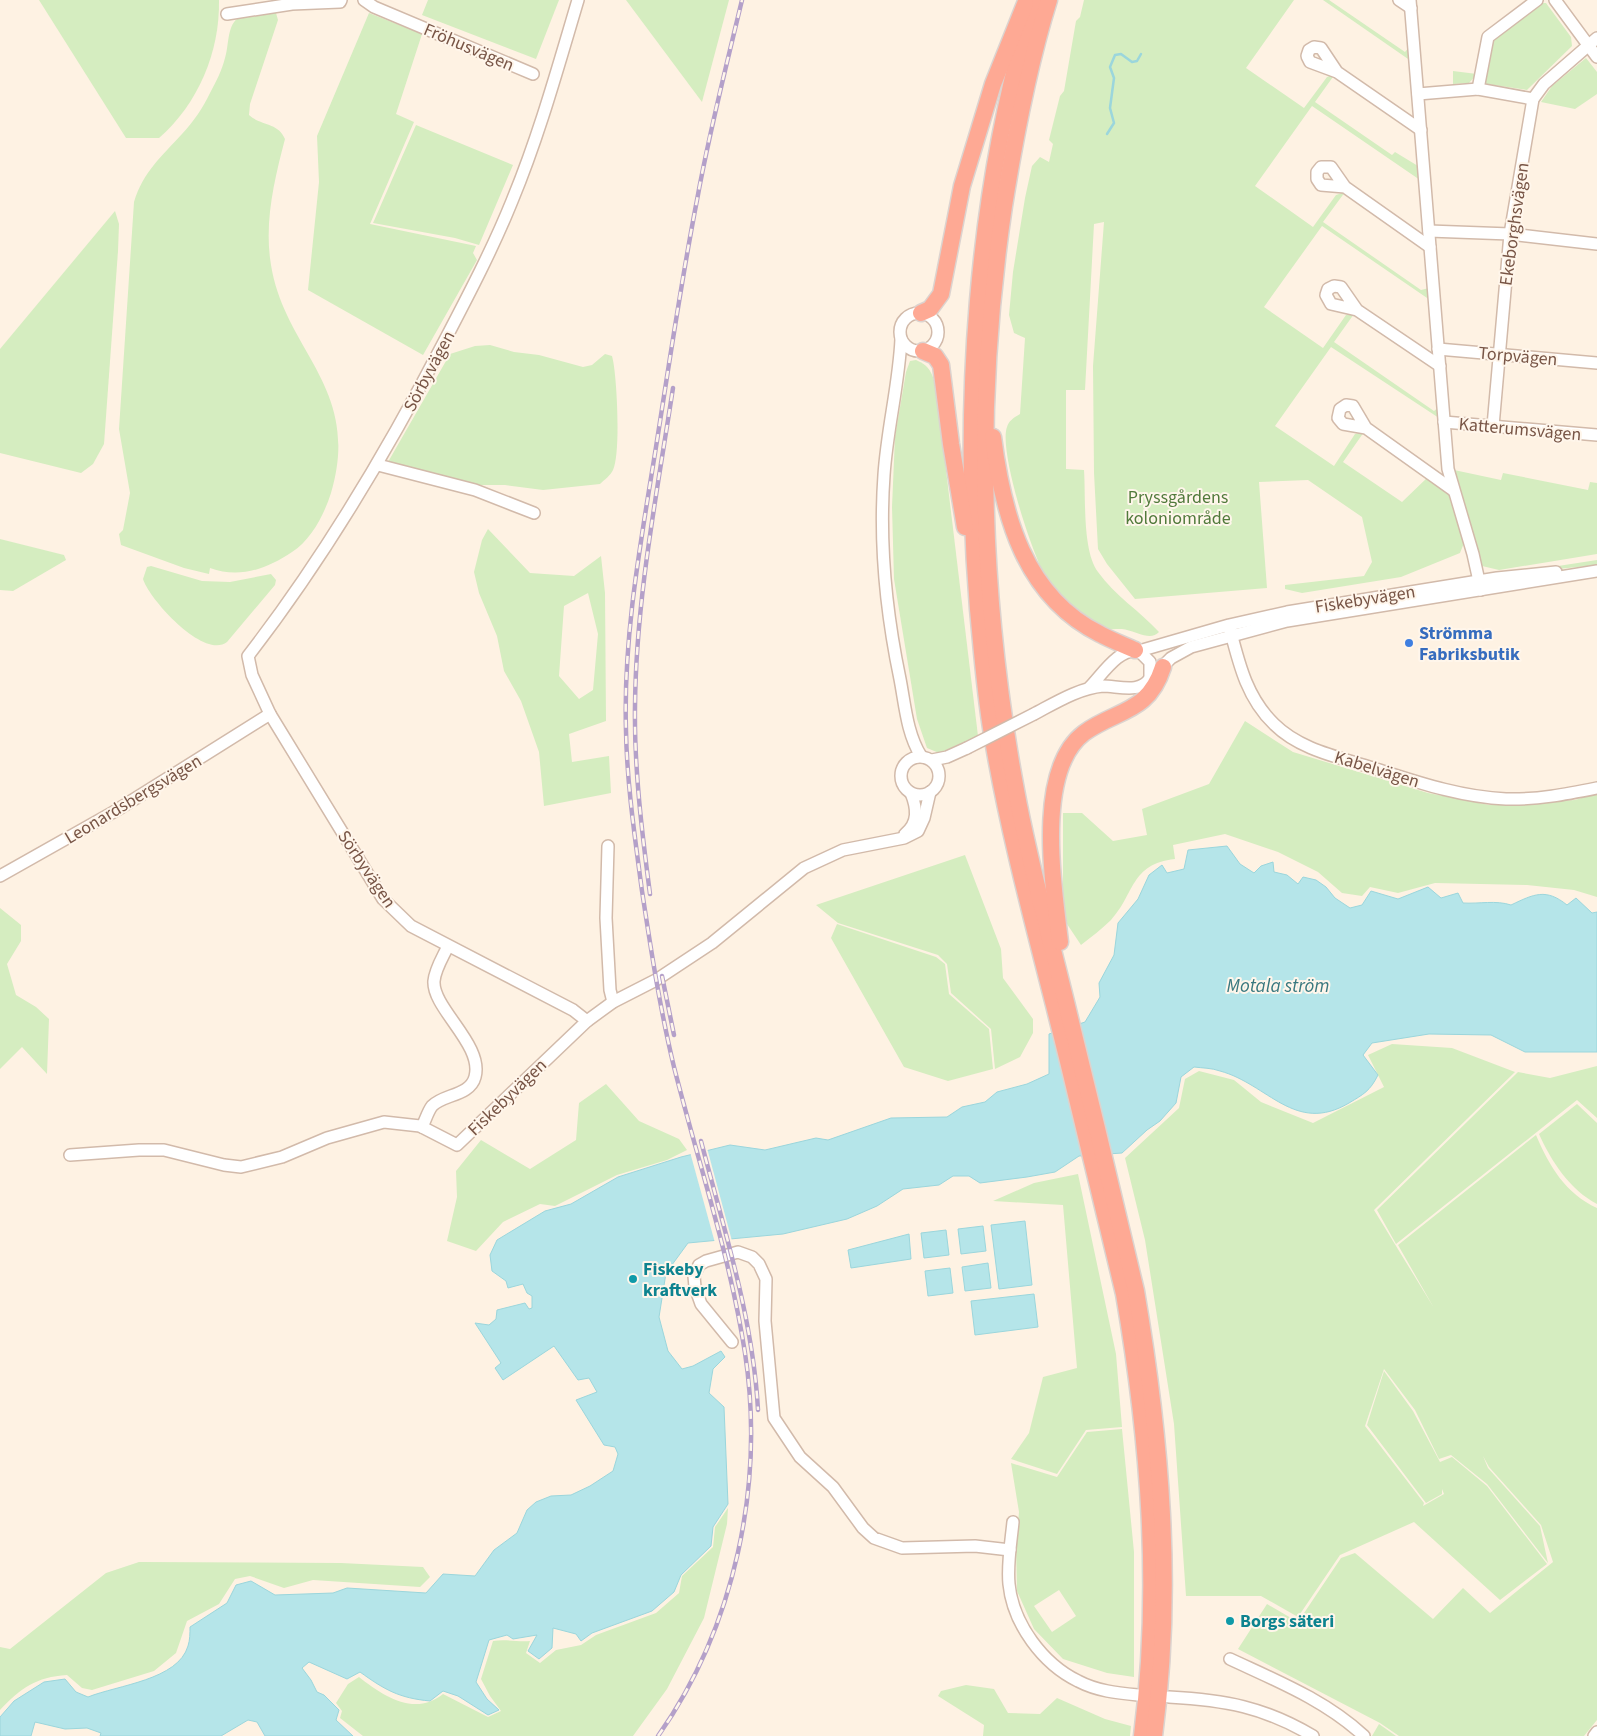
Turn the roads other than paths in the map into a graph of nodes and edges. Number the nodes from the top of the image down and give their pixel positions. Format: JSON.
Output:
{"nodes":[{"id":1,"x":341,"y":0,"type":"edge"},
{"id":2,"x":364,"y":0,"type":"edge"},
{"id":3,"x":578,"y":0,"type":"edge"},
{"id":4,"x":1027,"y":0,"type":"edge"},
{"id":5,"x":1034,"y":0,"type":"edge"},
{"id":6,"x":1048,"y":0,"type":"edge"},
{"id":7,"x":1399,"y":0,"type":"edge"},
{"id":8,"x":1536,"y":0,"type":"edge"},
{"id":9,"x":1555,"y":0,"type":"edge"},
{"id":10,"x":1411,"y":4,"type":"edge"},
{"id":11,"x":227,"y":14,"type":"dead end"},
{"id":12,"x":1592,"y":42,"type":"edge"},
{"id":13,"x":1597,"y":57,"type":"edge"},
{"id":14,"x":1337,"y":72,"type":"dead end"},
{"id":15,"x":533,"y":74,"type":"dead end"},
{"id":16,"x":1478,"y":89,"type":"junction"},
{"id":17,"x":1418,"y":94,"type":"junction"},
{"id":18,"x":1533,"y":99,"type":"junction"},
{"id":19,"x":1422,"y":130,"type":"junction"},
{"id":20,"x":1345,"y":187,"type":"dead end"},
{"id":21,"x":1429,"y":231,"type":"junction"},
{"id":22,"x":1510,"y":234,"type":"junction"},
{"id":23,"x":1597,"y":244,"type":"edge"},
{"id":24,"x":1430,"y":247,"type":"junction"},
{"id":25,"x":1357,"y":310,"type":"dead end"},
{"id":26,"x":921,"y":313,"type":"junction"},
{"id":27,"x":901,"y":339,"type":"junction"},
{"id":28,"x":1438,"y":349,"type":"junction"},
{"id":29,"x":918,"y":351,"type":"junction"},
{"id":30,"x":1499,"y":354,"type":"junction"},
{"id":31,"x":1597,"y":363,"type":"edge"},
{"id":32,"x":1440,"y":366,"type":"junction"},
{"id":33,"x":987,"y":376,"type":"junction"},
{"id":34,"x":898,"y":380,"type":"junction"},
{"id":35,"x":1444,"y":422,"type":"junction"},
{"id":36,"x":1493,"y":426,"type":"junction"},
{"id":37,"x":1366,"y":428,"type":"dead end"},
{"id":38,"x":1597,"y":435,"type":"edge"},
{"id":39,"x":378,"y":465,"type":"junction"},
{"id":40,"x":1453,"y":490,"type":"junction"},
{"id":41,"x":534,"y":512,"type":"dead end"},
{"id":42,"x":1596,"y":571,"type":"edge"},
{"id":43,"x":976,"y":580,"type":"junction"},
{"id":44,"x":1480,"y":585,"type":"junction"},
{"id":45,"x":1231,"y":630,"type":"junction"},
{"id":46,"x":1137,"y":650,"type":"junction"},
{"id":47,"x":1163,"y":667,"type":"junction"},
{"id":48,"x":1148,"y":680,"type":"junction"},
{"id":49,"x":1089,"y":688,"type":"junction"},
{"id":50,"x":267,"y":716,"type":"junction"},
{"id":51,"x":1116,"y":716,"type":"junction"},
{"id":52,"x":964,"y":750,"type":"junction"},
{"id":53,"x":920,"y":759,"type":"junction"},
{"id":54,"x":939,"y":774,"type":"junction"},
{"id":55,"x":1597,"y":788,"type":"edge"},
{"id":56,"x":930,"y":792,"type":"junction"},
{"id":57,"x":911,"y":793,"type":"junction"},
{"id":58,"x":892,"y":841,"type":"junction"},
{"id":59,"x":608,"y":846,"type":"dead end"},
{"id":60,"x":0,"y":876,"type":"edge"},
{"id":61,"x":448,"y":946,"type":"junction"},
{"id":62,"x":1057,"y":966,"type":"junction"},
{"id":63,"x":613,"y":1002,"type":"junction"},
{"id":64,"x":1060,"y":1003,"type":"junction"},
{"id":65,"x":587,"y":1021,"type":"junction"},
{"id":66,"x":422,"y":1127,"type":"junction"},
{"id":67,"x":70,"y":1155,"type":"dead end"},
{"id":68,"x":1103,"y":1177,"type":"junction"},
{"id":69,"x":732,"y":1342,"type":"dead end"},
{"id":70,"x":1013,"y":1522,"type":"dead end"},
{"id":71,"x":1010,"y":1550,"type":"junction"},
{"id":72,"x":1230,"y":1659,"type":"dead end"},
{"id":73,"x":1138,"y":1695,"type":"dead end"},
{"id":74,"x":1169,"y":1697,"type":"dead end"},
{"id":75,"x":1597,"y":1732,"type":"edge"},
{"id":76,"x":1142,"y":1736,"type":"edge"},
{"id":77,"x":1154,"y":1736,"type":"edge"},
{"id":78,"x":1312,"y":1736,"type":"edge"},
{"id":79,"x":1364,"y":1736,"type":"edge"},
{"id":80,"x":1594,"y":1736,"type":"edge"}],
"edges":[{"from":1,"to":11,"type":"street"},
{"from":2,"to":15,"type":"street","name":"Fröhusvägen"},
{"from":3,"to":39,"type":"street","name":"Sörbyvägen"},
{"from":4,"to":26,"type":"highway"},
{"from":5,"to":43,"type":"highway"},
{"from":6,"to":33,"type":"highway"},
{"from":7,"to":10,"type":"street"},
{"from":8,"to":16,"type":"street"},
{"from":9,"to":12,"type":"street"},
{"from":10,"to":17,"type":"street"},
{"from":12,"to":13,"type":"street"},
{"from":12,"to":18,"type":"street","name":"Ekeborghsvägen"},
{"from":14,"to":19,"type":"street"},
{"from":16,"to":17,"type":"street"},
{"from":16,"to":18,"type":"street"},
{"from":17,"to":19,"type":"street"},
{"from":18,"to":22,"type":"street","name":"Ekeborghsvägen"},
{"from":19,"to":21,"type":"street"},
{"from":20,"to":24,"type":"street"},
{"from":21,"to":22,"type":"street"},
{"from":21,"to":24,"type":"street"},
{"from":22,"to":23,"type":"street"},
{"from":22,"to":30,"type":"street","name":"Ekeborghsvägen"},
{"from":24,"to":28,"type":"street"},
{"from":25,"to":32,"type":"street"},
{"from":26,"to":27,"type":"street"},
{"from":26,"to":29,"type":"street"},
{"from":27,"to":29,"type":"street"},
{"from":27,"to":34,"type":"street"},
{"from":28,"to":30,"type":"street","name":"Torpvägen"},
{"from":28,"to":32,"type":"street"},
{"from":29,"to":34,"type":"street"},
{"from":29,"to":43,"type":"highway"},
{"from":30,"to":31,"type":"street","name":"Torpvägen"},
{"from":30,"to":36,"type":"street","name":"Ekeborghsvägen"},
{"from":32,"to":35,"type":"street"},
{"from":33,"to":46,"type":"highway"},
{"from":33,"to":62,"type":"highway"},
{"from":34,"to":53,"type":"street"},
{"from":35,"to":36,"type":"street","name":"Katterumsvägen"},
{"from":35,"to":40,"type":"street"},
{"from":36,"to":38,"type":"street","name":"Katterumsvägen"},
{"from":37,"to":40,"type":"street"},
{"from":39,"to":41,"type":"street"},
{"from":39,"to":50,"type":"street","name":"Sörbyvägen"},
{"from":40,"to":44,"type":"street"},
{"from":42,"to":44,"type":"street","name":"Fiskebyvägen"},
{"from":43,"to":64,"type":"highway"},
{"from":44,"to":45,"type":"street","name":"Fiskebyvägen"},
{"from":45,"to":46,"type":"street","name":"Fiskebyvägen"},
{"from":45,"to":47,"type":"street","name":"Fiskebyvägen"},
{"from":45,"to":55,"type":"street","name":"Kabelvägen"},
{"from":46,"to":48,"type":"street"},
{"from":46,"to":49,"type":"street","name":"Fiskebyvägen"},
{"from":47,"to":48,"type":"street","name":"Fiskebyvägen"},
{"from":47,"to":51,"type":"highway"},
{"from":48,"to":49,"type":"street","name":"Fiskebyvägen"},
{"from":48,"to":51,"type":"highway"},
{"from":49,"to":52,"type":"street","name":"Fiskebyvägen","bridge":true},
{"from":50,"to":60,"type":"street","name":"Leonardsbergsvägen"},
{"from":50,"to":61,"type":"street","name":"Sörbyvägen"},
{"from":51,"to":62,"type":"highway"},
{"from":52,"to":53,"type":"street","name":"Fiskebyvägen"},
{"from":52,"to":54,"type":"street","name":"Fiskebyvägen"},
{"from":53,"to":54,"type":"street"},
{"from":53,"to":57,"type":"street"},
{"from":54,"to":56,"type":"street"},
{"from":56,"to":57,"type":"street"},
{"from":56,"to":58,"type":"street","name":"Fiskebyvägen"},
{"from":57,"to":58,"type":"street","name":"Fiskebyvägen"},
{"from":58,"to":63,"type":"street","name":"Fiskebyvägen"},
{"from":59,"to":63,"type":"street"},
{"from":61,"to":65,"type":"street","name":"Sörbyvägen"},
{"from":61,"to":66,"type":"street"},
{"from":62,"to":64,"type":"highway"},
{"from":63,"to":65,"type":"street","name":"Fiskebyvägen"},
{"from":64,"to":68,"type":"highway"},
{"from":65,"to":66,"type":"street","name":"Fiskebyvägen"},
{"from":66,"to":67,"type":"street","name":"Fiskebyvägen"},
{"from":68,"to":76,"type":"highway"},
{"from":68,"to":77,"type":"highway"},
{"from":69,"to":71,"type":"street"},
{"from":70,"to":71,"type":"street"},
{"from":71,"to":73,"type":"street"},
{"from":72,"to":79,"type":"street"},
{"from":74,"to":78,"type":"street"},
{"from":75,"to":80,"type":"street"}]}
